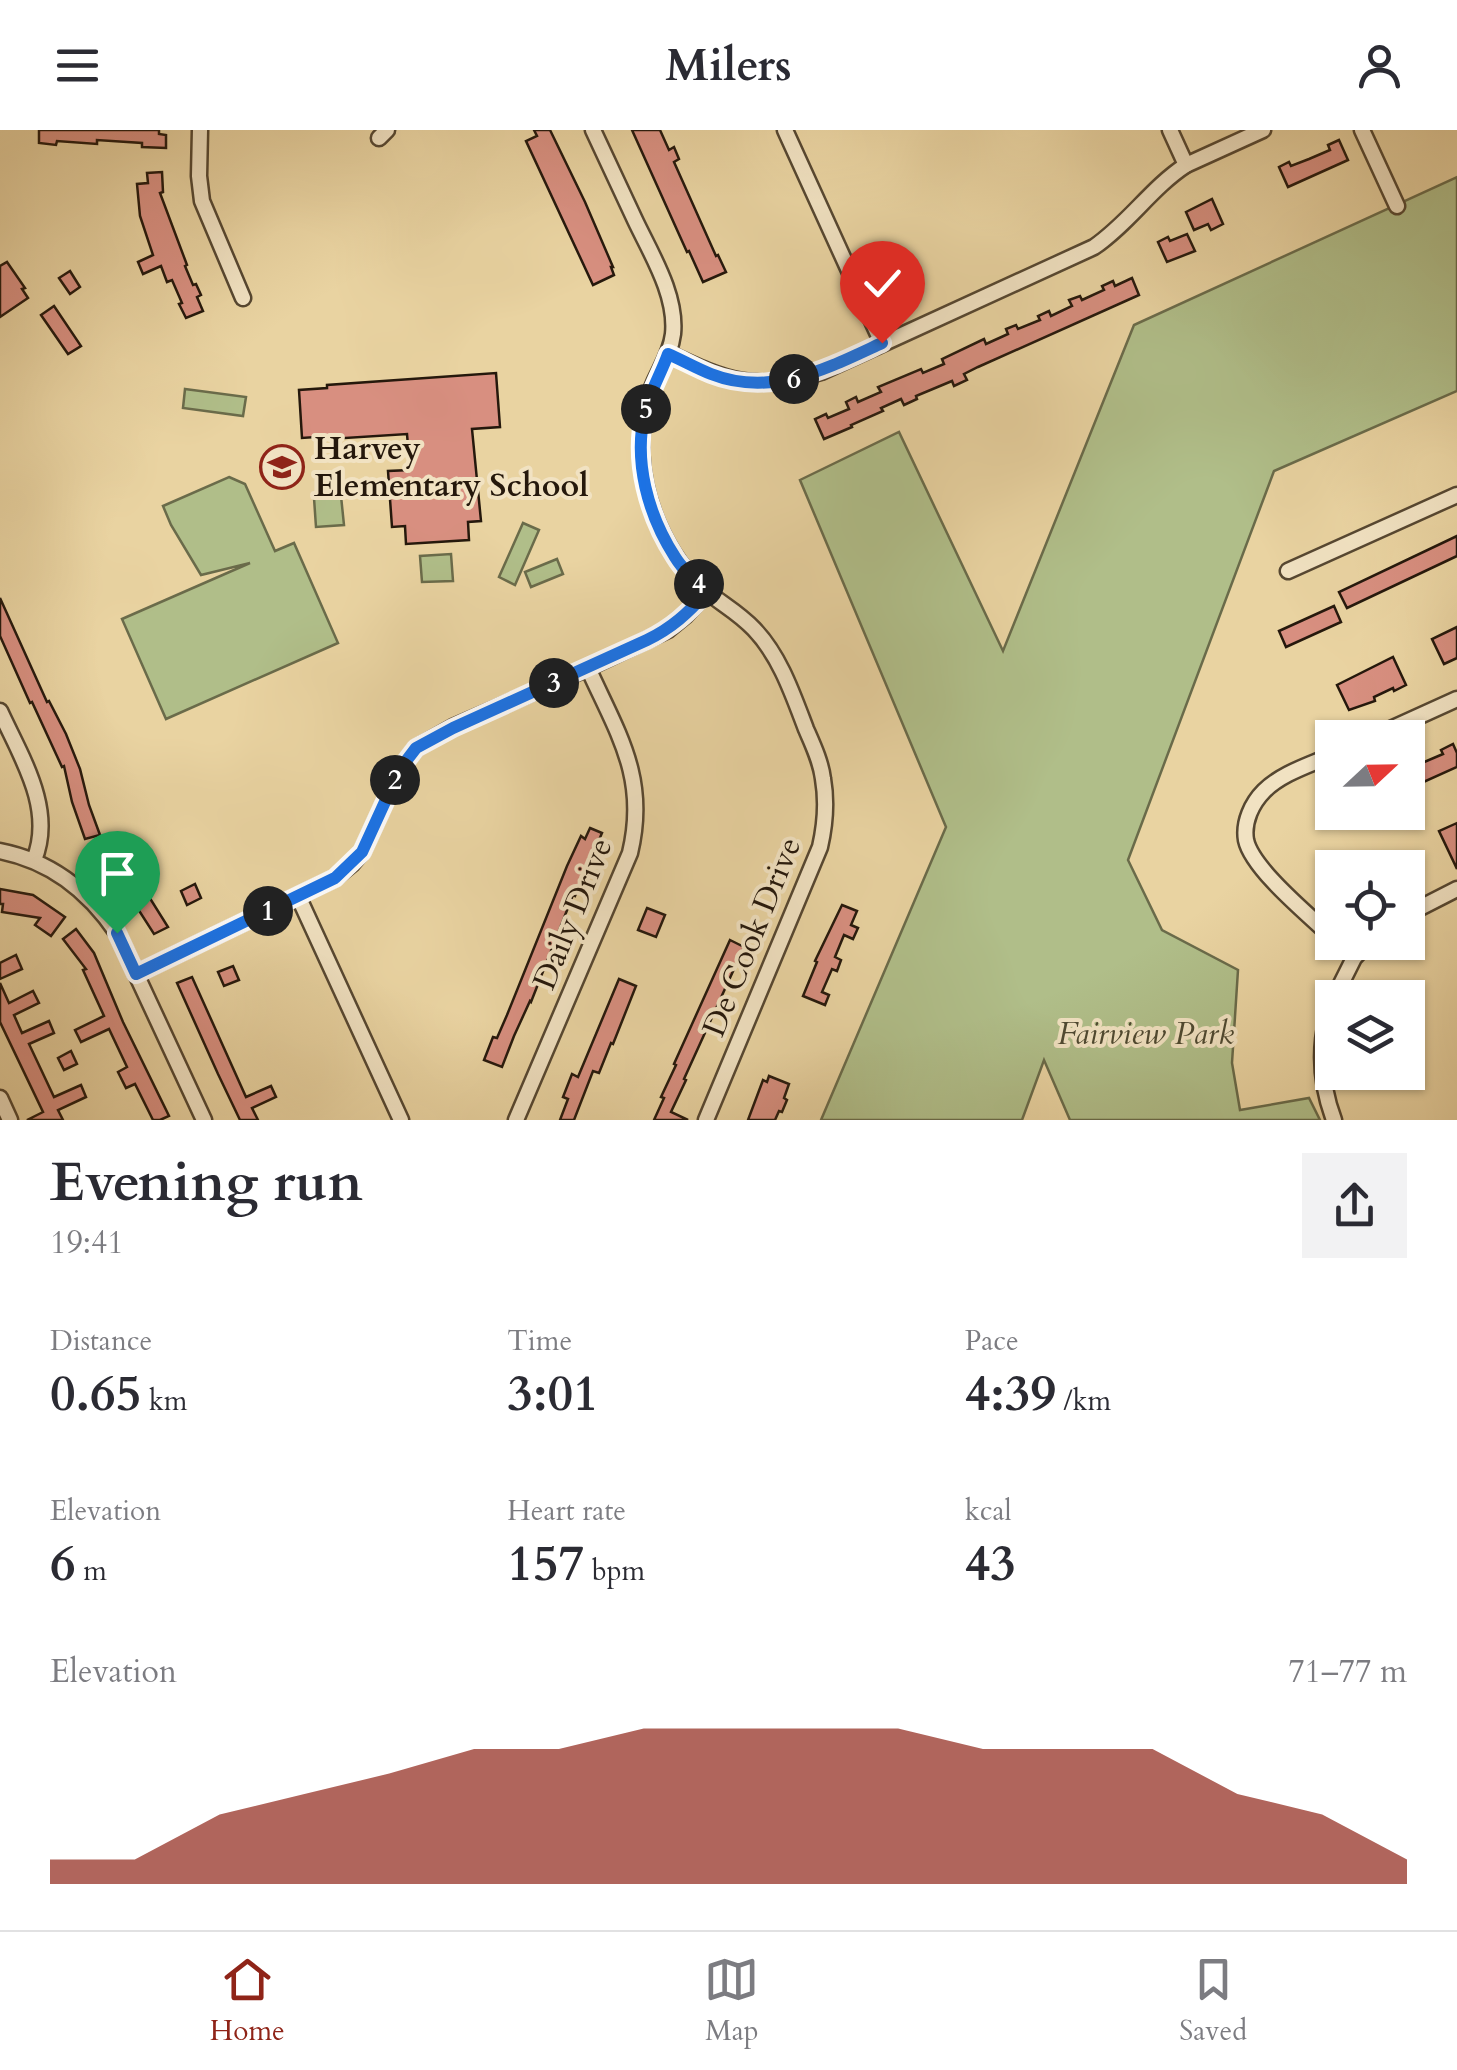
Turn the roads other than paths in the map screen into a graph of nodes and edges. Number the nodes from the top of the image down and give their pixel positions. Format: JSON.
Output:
{"nodes":[{"id":1,"x":200,"y":130,"type":"edge"},
{"id":2,"x":593,"y":130,"type":"edge"},
{"id":3,"x":785,"y":130,"type":"edge"},
{"id":4,"x":1170,"y":130,"type":"edge"},
{"id":5,"x":1263,"y":130,"type":"edge"},
{"id":6,"x":1362,"y":130,"type":"edge"},
{"id":7,"x":1186,"y":165,"type":"junction"},
{"id":8,"x":1397,"y":206,"type":"dead end"},
{"id":9,"x":243,"y":298,"type":"dead end"},
{"id":10,"x":882,"y":343,"type":"junction"},
{"id":11,"x":668,"y":354,"type":"junction"},
{"id":12,"x":1457,"y":495,"type":"edge"},
{"id":13,"x":1288,"y":570,"type":"dead end"},
{"id":14,"x":707,"y":592,"type":"junction"},
{"id":15,"x":588,"y":668,"type":"junction"},
{"id":16,"x":1457,"y":699,"type":"edge"},
{"id":17,"x":0,"y":711,"type":"edge"},
{"id":18,"x":1411,"y":720,"type":"edge"},
{"id":19,"x":1315,"y":763,"type":"edge"},
{"id":20,"x":0,"y":852,"type":"edge"},
{"id":21,"x":34,"y":860,"type":"junction"},
{"id":22,"x":1457,"y":889,"type":"edge"},
{"id":23,"x":298,"y":896,"type":"junction"},
{"id":24,"x":1425,"y":905,"type":"edge"},
{"id":25,"x":1315,"y":921,"type":"edge"},
{"id":26,"x":136,"y":974,"type":"junction"},
{"id":27,"x":1325,"y":1090,"type":"edge"},
{"id":28,"x":0,"y":1098,"type":"edge"},
{"id":29,"x":10,"y":1120,"type":"edge"},
{"id":30,"x":204,"y":1120,"type":"edge"},
{"id":31,"x":401,"y":1120,"type":"edge"},
{"id":32,"x":516,"y":1120,"type":"edge"},
{"id":33,"x":706,"y":1120,"type":"edge"},
{"id":34,"x":1334,"y":1120,"type":"edge"}],
"edges":[{"from":1,"to":9,"type":"street"},
{"from":2,"to":11,"type":"street","name":"De Cook Drive"},
{"from":3,"to":10,"type":"street"},
{"from":4,"to":7,"type":"street"},
{"from":5,"to":7,"type":"street"},
{"from":6,"to":8,"type":"street"},
{"from":7,"to":10,"type":"street"},
{"from":10,"to":11,"type":"street"},
{"from":11,"to":14,"type":"street","name":"De Cook Drive"},
{"from":12,"to":13,"type":"street"},
{"from":14,"to":15,"type":"street"},
{"from":14,"to":33,"type":"street","name":"De Cook Drive"},
{"from":15,"to":23,"type":"street"},
{"from":15,"to":32,"type":"street","name":"Daily Drive"},
{"from":16,"to":18,"type":"street"},
{"from":17,"to":21,"type":"street"},
{"from":19,"to":25,"type":"street"},
{"from":20,"to":21,"type":"street"},
{"from":21,"to":26,"type":"street"},
{"from":22,"to":24,"type":"street"},
{"from":23,"to":26,"type":"street"},
{"from":23,"to":31,"type":"street"},
{"from":26,"to":30,"type":"street"},
{"from":27,"to":34,"type":"street"},
{"from":28,"to":29,"type":"street"}]}
